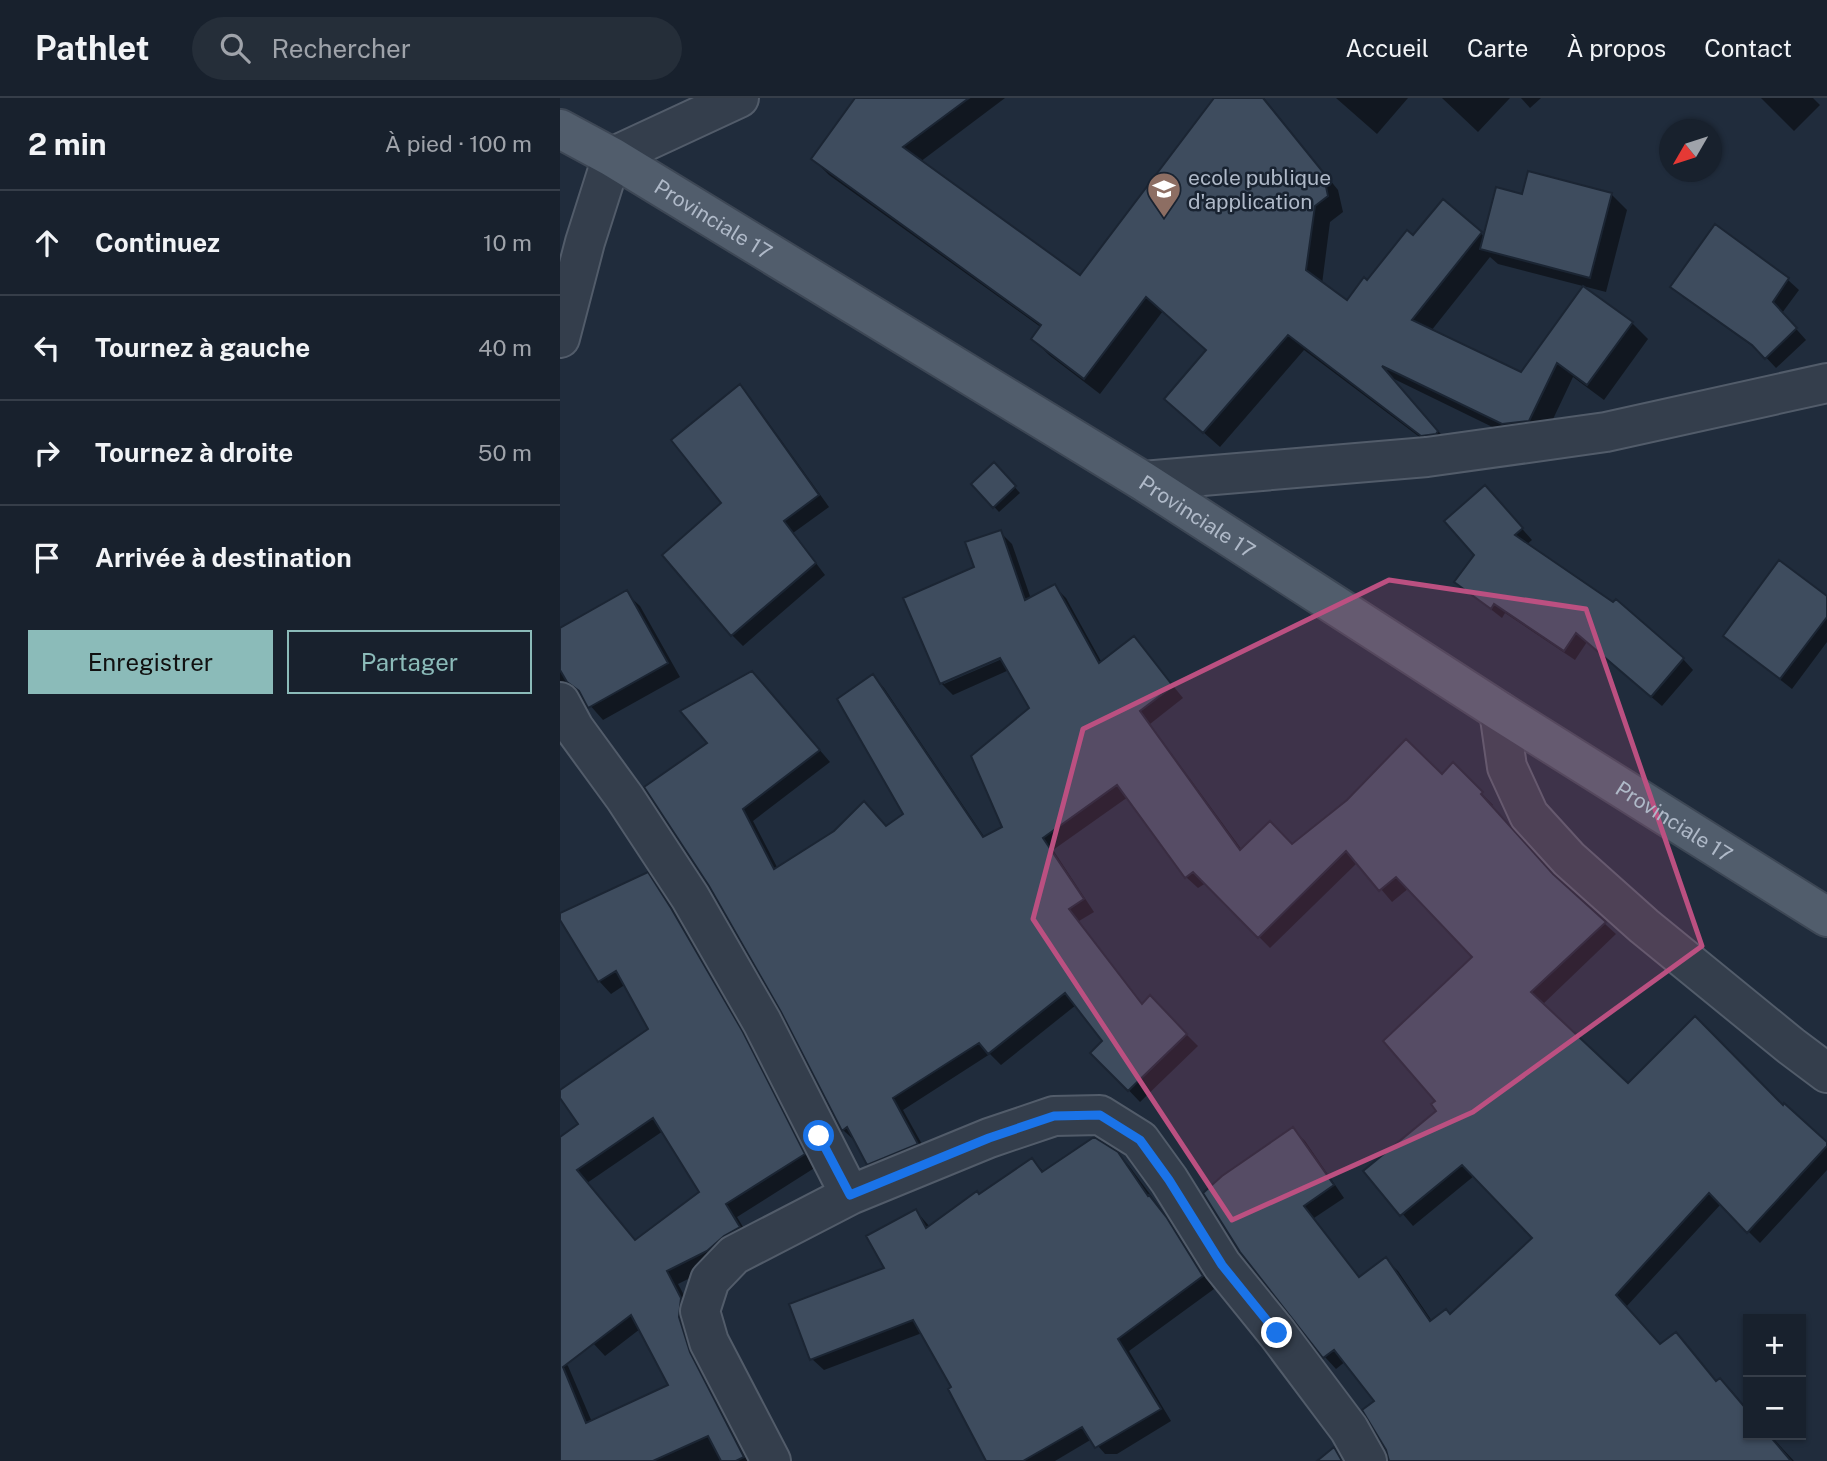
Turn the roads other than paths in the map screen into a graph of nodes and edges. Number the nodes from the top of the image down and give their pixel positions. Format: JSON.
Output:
{"nodes":[{"id":1,"x":739,"y":98,"type":"edge"},
{"id":2,"x":560,"y":129,"type":"edge"},
{"id":3,"x":612,"y":157,"type":"junction"},
{"id":4,"x":560,"y":338,"type":"edge"},
{"id":5,"x":1827,"y":383,"type":"edge"},
{"id":6,"x":1143,"y":481,"type":"junction"},
{"id":7,"x":560,"y":702,"type":"edge"},
{"id":8,"x":1499,"y":711,"type":"junction"},
{"id":9,"x":1827,"y":917,"type":"edge"},
{"id":10,"x":1827,"y":1073,"type":"edge"},
{"id":11,"x":850,"y":1195,"type":"junction"},
{"id":12,"x":771,"y":1461,"type":"edge"},
{"id":13,"x":1367,"y":1461,"type":"edge"}],
"edges":[{"from":1,"to":3,"type":"street"},
{"from":2,"to":3,"type":"main road","name":"Provinciale 17"},
{"from":3,"to":4,"type":"street"},
{"from":3,"to":6,"type":"main road","name":"Provinciale 17"},
{"from":5,"to":6,"type":"street"},
{"from":6,"to":8,"type":"main road","name":"Provinciale 17"},
{"from":7,"to":11,"type":"street"},
{"from":8,"to":9,"type":"main road","name":"Provinciale 17"},
{"from":8,"to":10,"type":"street"},
{"from":11,"to":12,"type":"street"},
{"from":11,"to":13,"type":"street"}]}
